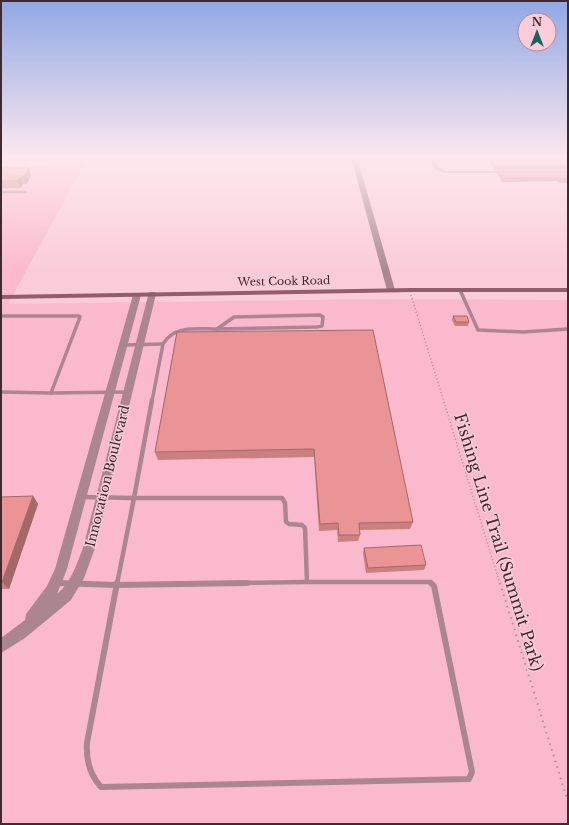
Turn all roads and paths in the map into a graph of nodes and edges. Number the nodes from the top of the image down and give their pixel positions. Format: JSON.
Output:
{"nodes":[{"id":1,"x":365,"y":196,"type":"edge"},
{"id":2,"x":391,"y":290,"type":"junction"},
{"id":3,"x":409,"y":290,"type":"junction"},
{"id":4,"x":460,"y":290,"type":"junction"},
{"id":5,"x":568,"y":290,"type":"edge"},
{"id":6,"x":152,"y":294,"type":"junction"},
{"id":7,"x":137,"y":295,"type":"junction"},
{"id":8,"x":1,"y":296,"type":"edge"},
{"id":9,"x":1,"y":316,"type":"edge"},
{"id":10,"x":216,"y":329,"type":"junction"},
{"id":11,"x":568,"y":329,"type":"edge"},
{"id":12,"x":163,"y":344,"type":"junction"},
{"id":13,"x":124,"y":345,"type":"junction"},
{"id":14,"x":140,"y":345,"type":"junction"},
{"id":15,"x":1,"y":392,"type":"edge"},
{"id":16,"x":111,"y":392,"type":"junction"},
{"id":17,"x":128,"y":392,"type":"junction"},
{"id":18,"x":51,"y":393,"type":"junction"},
{"id":19,"x":80,"y":497,"type":"junction"},
{"id":20,"x":101,"y":497,"type":"junction"},
{"id":21,"x":133,"y":497,"type":"junction"},
{"id":22,"x":55,"y":582,"type":"junction"},
{"id":23,"x":307,"y":582,"type":"junction"},
{"id":24,"x":73,"y":584,"type":"junction"},
{"id":25,"x":116,"y":585,"type":"junction"},
{"id":26,"x":20,"y":633,"type":"junction"},
{"id":27,"x":1,"y":646,"type":"edge"},
{"id":28,"x":568,"y":802,"type":"edge"}],
"edges":[{"from":1,"to":2,"type":"street"},
{"from":2,"to":3,"type":"main road","name":"West Cook Road"},
{"from":2,"to":6,"type":"main road","name":"West Cook Road"},
{"from":3,"to":4,"type":"main road","name":"West Cook Road"},
{"from":3,"to":28,"type":"path","name":"Fishing Line Trail (Summit Park)"},
{"from":4,"to":5,"type":"main road","name":"West Cook Road"},
{"from":4,"to":11,"type":"lane"},
{"from":6,"to":7,"type":"main road","name":"West Cook Road"},
{"from":6,"to":14,"type":"street","name":"Innovation Boulevard"},
{"from":7,"to":8,"type":"main road","name":"West Cook Road"},
{"from":7,"to":13,"type":"street","name":"Innovation Boulevard"},
{"from":9,"to":18,"type":"lane"},
{"from":10,"to":10,"type":"lane"},
{"from":10,"to":12,"type":"lane"},
{"from":12,"to":14,"type":"lane"},
{"from":12,"to":21,"type":"lane"},
{"from":13,"to":14,"type":"lane"},
{"from":13,"to":16,"type":"street","name":"Innovation Boulevard"},
{"from":14,"to":17,"type":"street","name":"Innovation Boulevard"},
{"from":15,"to":18,"type":"lane"},
{"from":16,"to":17,"type":"lane"},
{"from":16,"to":18,"type":"lane"},
{"from":16,"to":19,"type":"street","name":"Innovation Boulevard"},
{"from":17,"to":20,"type":"street","name":"Innovation Boulevard"},
{"from":19,"to":20,"type":"lane"},
{"from":19,"to":22,"type":"street","name":"Innovation Boulevard"},
{"from":20,"to":21,"type":"lane"},
{"from":20,"to":24,"type":"street","name":"Innovation Boulevard"},
{"from":21,"to":23,"type":"lane"},
{"from":21,"to":25,"type":"lane"},
{"from":22,"to":24,"type":"lane"},
{"from":22,"to":26,"type":"street","name":"Innovation Boulevard"},
{"from":23,"to":25,"type":"lane"},
{"from":23,"to":25,"type":"lane"},
{"from":24,"to":25,"type":"lane"},
{"from":24,"to":26,"type":"street","name":"Innovation Boulevard"},
{"from":26,"to":27,"type":"street","name":"Innovation Boulevard"}]}
